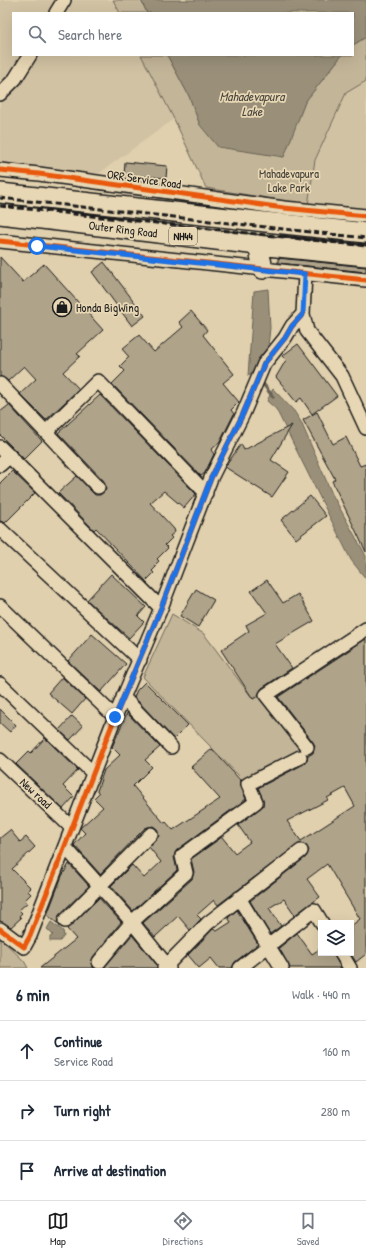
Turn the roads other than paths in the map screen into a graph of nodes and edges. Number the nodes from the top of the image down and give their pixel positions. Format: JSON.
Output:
{"nodes":[{"id":1,"x":64,"y":0,"type":"edge"},
{"id":2,"x":57,"y":12,"type":"edge"},
{"id":3,"x":29,"y":56,"type":"edge"},
{"id":4,"x":0,"y":94,"type":"edge"},
{"id":5,"x":0,"y":170,"type":"edge"},
{"id":6,"x":0,"y":193,"type":"edge"},
{"id":7,"x":0,"y":214,"type":"edge"},
{"id":8,"x":366,"y":216,"type":"edge"},
{"id":9,"x":366,"y":233,"type":"edge"},
{"id":10,"x":0,"y":241,"type":"edge"},
{"id":11,"x":258,"y":245,"type":"junction"},
{"id":12,"x":366,"y":256,"type":"edge"},
{"id":13,"x":263,"y":269,"type":"junction"},
{"id":14,"x":305,"y":274,"type":"junction"},
{"id":15,"x":366,"y":280,"type":"edge"},
{"id":16,"x":303,"y":314,"type":"junction"},
{"id":17,"x":2,"y":388,"type":"edge"},
{"id":18,"x":366,"y":428,"type":"edge"},
{"id":19,"x":46,"y":432,"type":"junction"},
{"id":20,"x":0,"y":447,"type":"edge"},
{"id":21,"x":5,"y":461,"type":"edge"},
{"id":22,"x":98,"y":486,"type":"dead end"},
{"id":23,"x":206,"y":493,"type":"junction"},
{"id":24,"x":0,"y":529,"type":"edge"},
{"id":25,"x":0,"y":606,"type":"edge"},
{"id":26,"x":161,"y":608,"type":"junction"},
{"id":27,"x":366,"y":629,"type":"edge"},
{"id":28,"x":140,"y":660,"type":"junction"},
{"id":29,"x":0,"y":684,"type":"edge"},
{"id":30,"x":124,"y":697,"type":"junction"},
{"id":31,"x":115,"y":717,"type":"junction"},
{"id":32,"x":171,"y":747,"type":"dead end"},
{"id":33,"x":0,"y":760,"type":"edge"},
{"id":34,"x":93,"y":774,"type":"junction"},
{"id":35,"x":71,"y":827,"type":"junction"},
{"id":36,"x":151,"y":834,"type":"dead end"},
{"id":37,"x":65,"y":847,"type":"junction"},
{"id":38,"x":301,"y":851,"type":"dead end"},
{"id":39,"x":99,"y":886,"type":"junction"},
{"id":40,"x":239,"y":898,"type":"junction"},
{"id":41,"x":320,"y":920,"type":"edge"},
{"id":42,"x":65,"y":921,"type":"dead end"},
{"id":43,"x":132,"y":922,"type":"junction"},
{"id":44,"x":0,"y":929,"type":"edge"},
{"id":45,"x":268,"y":945,"type":"junction"},
{"id":46,"x":343,"y":956,"type":"edge"},
{"id":47,"x":99,"y":962,"type":"dead end"},
{"id":48,"x":167,"y":967,"type":"edge"},
{"id":49,"x":240,"y":968,"type":"edge"},
{"id":50,"x":282,"y":968,"type":"edge"},
{"id":51,"x":350,"y":968,"type":"edge"}],
"edges":[{"from":1,"to":2,"type":"street"},
{"from":3,"to":4,"type":"street"},
{"from":5,"to":8,"type":"street","name":"ORR Service Road"},
{"from":6,"to":9,"type":"highway","name":"Outer Ring Road","number":"NH44"},
{"from":7,"to":11,"type":"highway","name":"Outer Ring Road","number":"NH44"},
{"from":10,"to":13,"type":"street"},
{"from":11,"to":12,"type":"highway","name":"Outer Ring Road","number":"NH44"},
{"from":11,"to":13,"type":"highway"},
{"from":13,"to":14,"type":"street"},
{"from":14,"to":15,"type":"street"},
{"from":14,"to":16,"type":"street"},
{"from":16,"to":18,"type":"street"},
{"from":16,"to":23,"type":"street"},
{"from":17,"to":19,"type":"street"},
{"from":19,"to":22,"type":"street"},
{"from":19,"to":23,"type":"street"},
{"from":20,"to":21,"type":"street"},
{"from":21,"to":26,"type":"street"},
{"from":23,"to":26,"type":"street"},
{"from":24,"to":28,"type":"street"},
{"from":25,"to":31,"type":"street"},
{"from":26,"to":28,"type":"street"},
{"from":27,"to":43,"type":"street"},
{"from":28,"to":30,"type":"street"},
{"from":29,"to":34,"type":"street"},
{"from":30,"to":31,"type":"street"},
{"from":30,"to":32,"type":"street"},
{"from":31,"to":34,"type":"street"},
{"from":33,"to":35,"type":"street","name":"New road"},
{"from":34,"to":35,"type":"street"},
{"from":35,"to":37,"type":"street"},
{"from":36,"to":39,"type":"street"},
{"from":37,"to":39,"type":"street"},
{"from":37,"to":44,"type":"street"},
{"from":38,"to":40,"type":"street"},
{"from":39,"to":42,"type":"street"},
{"from":39,"to":43,"type":"street"},
{"from":40,"to":45,"type":"street"},
{"from":40,"to":48,"type":"street"},
{"from":41,"to":45,"type":"street"},
{"from":43,"to":47,"type":"street"},
{"from":43,"to":48,"type":"street"},
{"from":45,"to":49,"type":"street"},
{"from":45,"to":50,"type":"street"},
{"from":46,"to":51,"type":"street"}]}
